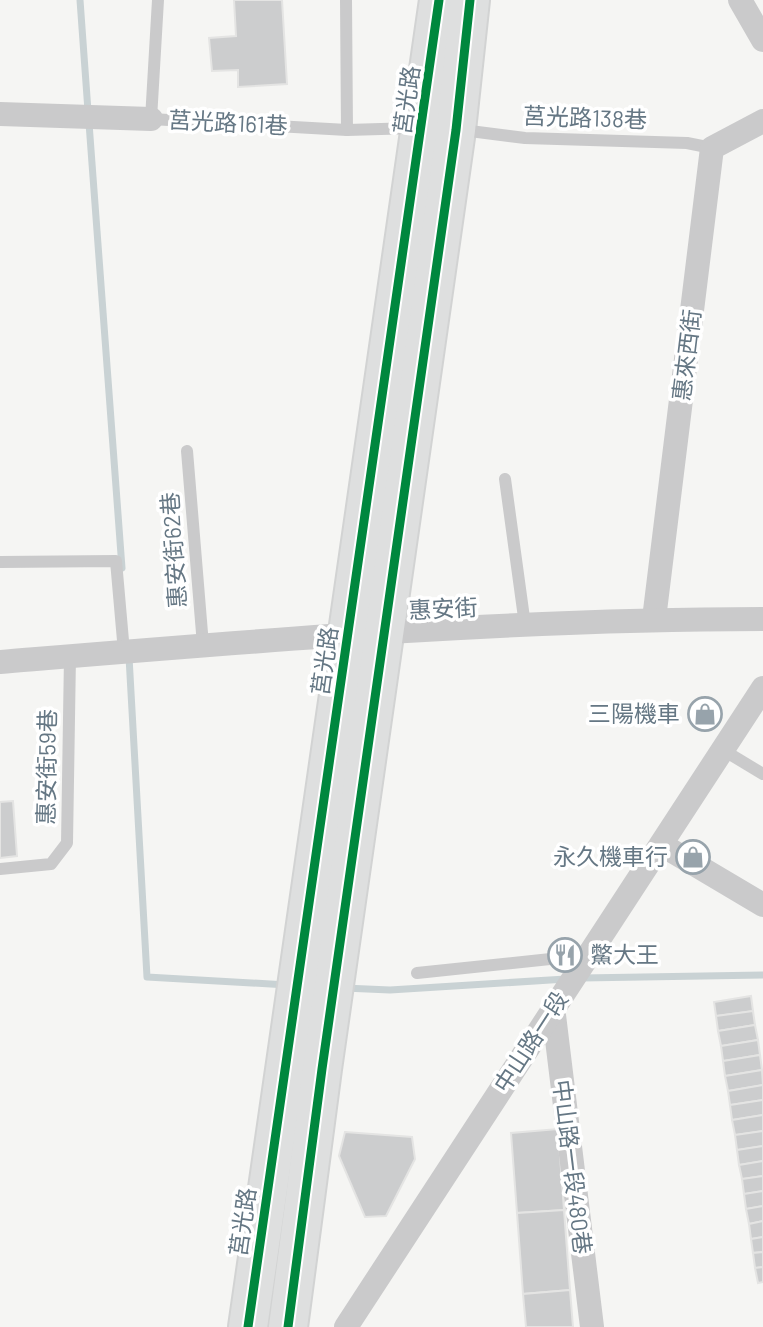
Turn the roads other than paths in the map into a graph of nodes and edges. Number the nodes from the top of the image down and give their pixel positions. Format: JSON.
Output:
{"nodes":[{"id":1,"x":158,"y":0,"type":"edge"},
{"id":2,"x":346,"y":0,"type":"edge"},
{"id":3,"x":439,"y":0,"type":"edge"},
{"id":4,"x":470,"y":0,"type":"edge"},
{"id":5,"x":740,"y":0,"type":"edge"},
{"id":6,"x":763,"y":40,"type":"edge"},
{"id":7,"x":0,"y":114,"type":"edge"},
{"id":8,"x":151,"y":119,"type":"junction"},
{"id":9,"x":763,"y":121,"type":"edge"},
{"id":10,"x":439,"y":129,"type":"junction"},
{"id":11,"x":347,"y":130,"type":"junction"},
{"id":12,"x":712,"y":149,"type":"junction"},
{"id":13,"x":187,"y":451,"type":"dead end"},
{"id":14,"x":505,"y":479,"type":"dead end"},
{"id":15,"x":0,"y":562,"type":"edge"},
{"id":16,"x":654,"y":619,"type":"junction"},
{"id":17,"x":763,"y":619,"type":"edge"},
{"id":18,"x":525,"y":625,"type":"junction"},
{"id":19,"x":387,"y":631,"type":"junction"},
{"id":20,"x":348,"y":633,"type":"junction"},
{"id":21,"x":203,"y":645,"type":"junction"},
{"id":22,"x":124,"y":652,"type":"junction"},
{"id":23,"x":70,"y":656,"type":"junction"},
{"id":24,"x":0,"y":662,"type":"edge"},
{"id":25,"x":763,"y":688,"type":"edge"},
{"id":26,"x":723,"y":750,"type":"junction"},
{"id":27,"x":763,"y":774,"type":"edge"},
{"id":28,"x":662,"y":845,"type":"junction"},
{"id":29,"x":0,"y":869,"type":"edge"},
{"id":30,"x":763,"y":905,"type":"edge"},
{"id":31,"x":589,"y":955,"type":"junction"},
{"id":32,"x":417,"y":973,"type":"dead end"},
{"id":33,"x":553,"y":1007,"type":"junction"},
{"id":34,"x":248,"y":1327,"type":"edge"},
{"id":35,"x":288,"y":1327,"type":"edge"},
{"id":36,"x":346,"y":1327,"type":"edge"},
{"id":37,"x":592,"y":1327,"type":"edge"}],
"edges":[{"from":1,"to":8,"type":"lane"},
{"from":2,"to":11,"type":"lane"},
{"from":3,"to":10,"type":"main road","name":"莒光路"},
{"from":4,"to":10,"type":"main road","name":"莒光路"},
{"from":5,"to":6,"type":"street"},
{"from":7,"to":8,"type":"street","name":"莒光路161巷"},
{"from":8,"to":11,"type":"lane","name":"莒光路161巷"},
{"from":9,"to":12,"type":"street"},
{"from":10,"to":11,"type":"lane","name":"莒光路161巷"},
{"from":10,"to":12,"type":"lane","name":"莒光路138巷"},
{"from":10,"to":19,"type":"main road","name":"莒光路"},
{"from":10,"to":20,"type":"main road","name":"莒光路"},
{"from":12,"to":16,"type":"street","name":"惠來西街"},
{"from":13,"to":21,"type":"lane","name":"惠安街62巷"},
{"from":14,"to":18,"type":"lane"},
{"from":15,"to":22,"type":"lane"},
{"from":16,"to":17,"type":"street","name":"惠安街"},
{"from":16,"to":18,"type":"street","name":"惠安街"},
{"from":18,"to":19,"type":"street","name":"惠安街"},
{"from":19,"to":20,"type":"street","name":"惠安街"},
{"from":19,"to":35,"type":"main road","name":"莒光路"},
{"from":20,"to":21,"type":"street","name":"惠安街"},
{"from":20,"to":34,"type":"main road","name":"莒光路"},
{"from":21,"to":22,"type":"street","name":"惠安街"},
{"from":22,"to":23,"type":"street","name":"惠安街"},
{"from":23,"to":24,"type":"street","name":"惠安街"},
{"from":23,"to":29,"type":"lane","name":"惠安街59巷"},
{"from":25,"to":26,"type":"street","name":"中山路一段"},
{"from":26,"to":27,"type":"lane"},
{"from":26,"to":28,"type":"street","name":"中山路一段"},
{"from":28,"to":30,"type":"street"},
{"from":28,"to":31,"type":"street","name":"中山路一段"},
{"from":31,"to":32,"type":"lane"},
{"from":31,"to":33,"type":"street","name":"中山路一段"},
{"from":33,"to":36,"type":"street","name":"中山路一段"},
{"from":33,"to":37,"type":"street","name":"中山路一段480巷"}]}
